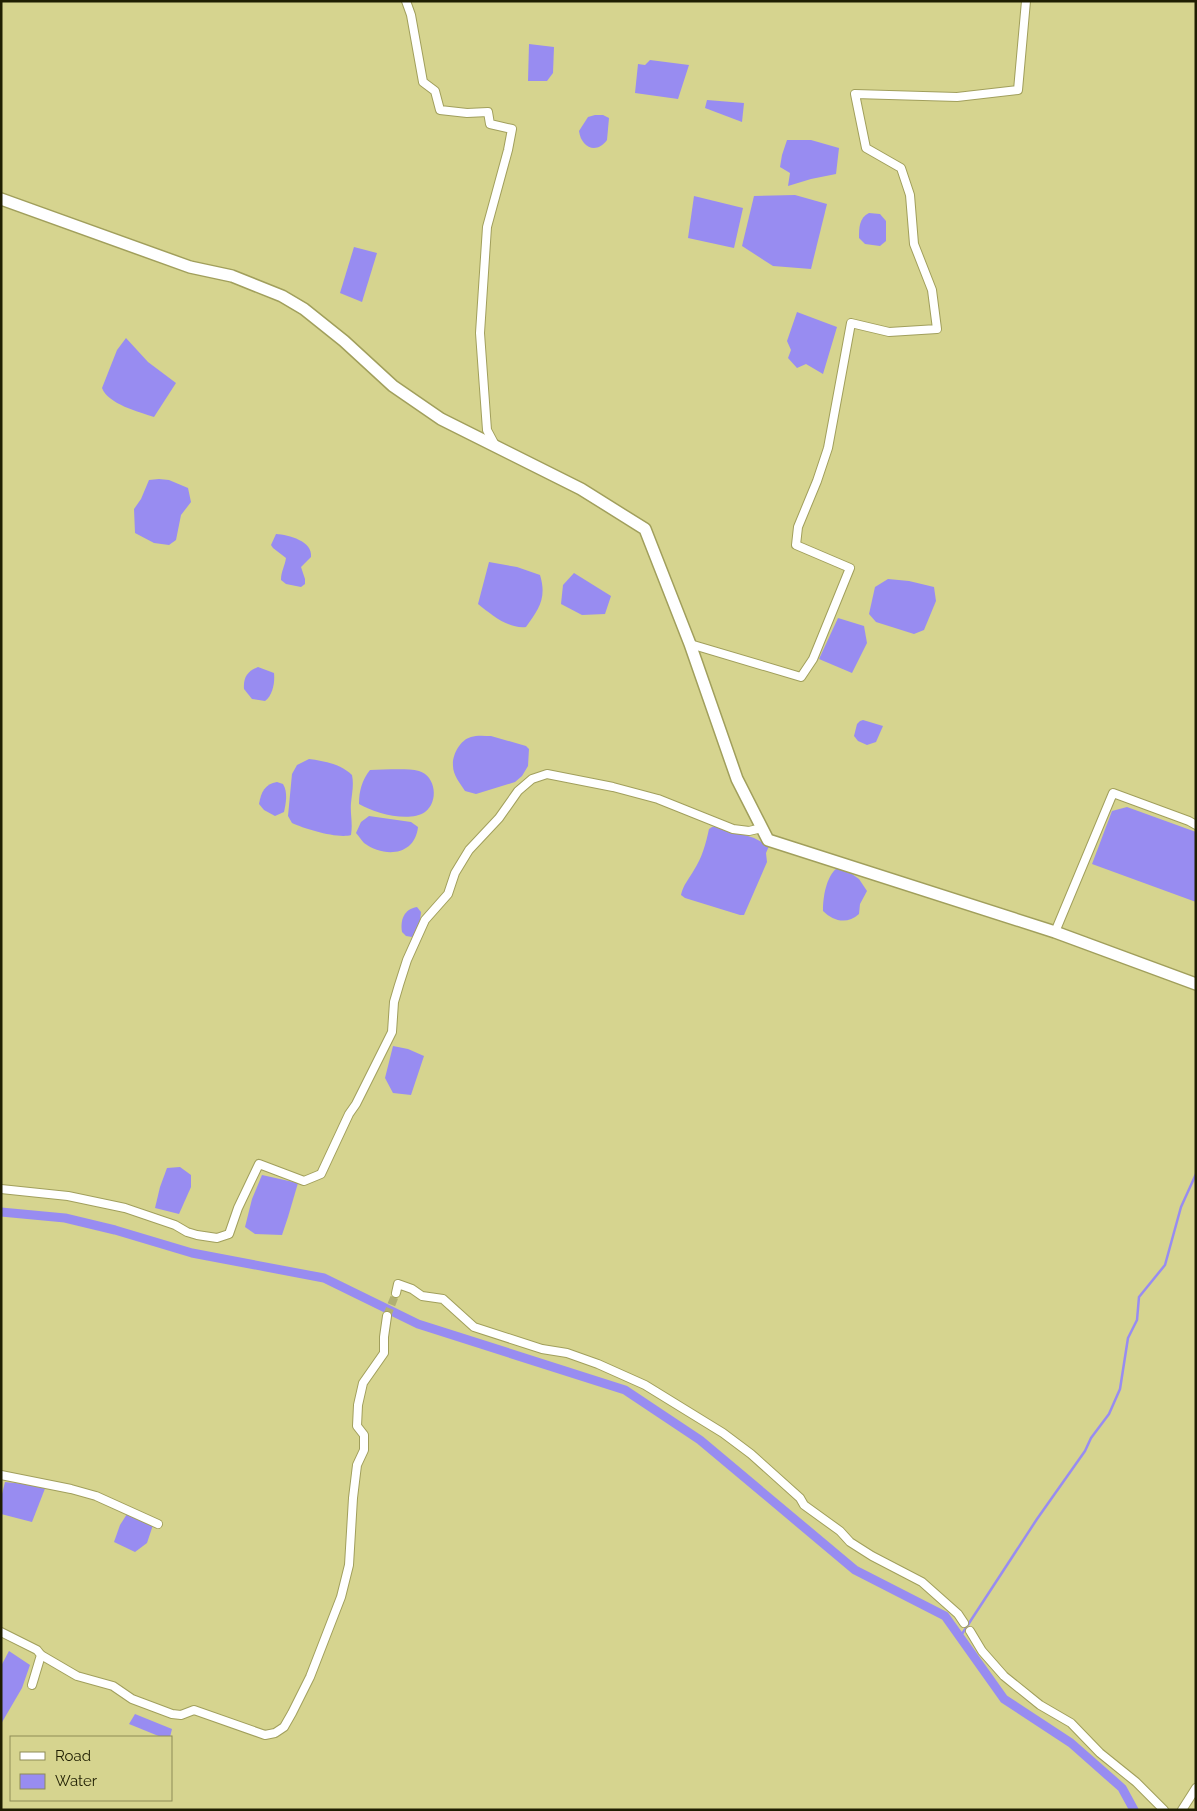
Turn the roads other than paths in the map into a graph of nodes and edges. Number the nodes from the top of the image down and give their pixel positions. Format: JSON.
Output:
{"nodes":[{"id":1,"x":406,"y":1,"type":"edge"},
{"id":2,"x":1026,"y":1,"type":"edge"},
{"id":3,"x":1,"y":199,"type":"edge"},
{"id":4,"x":495,"y":445,"type":"junction"},
{"id":5,"x":690,"y":644,"type":"junction"},
{"id":6,"x":1196,"y":825,"type":"edge"},
{"id":7,"x":762,"y":828,"type":"junction"},
{"id":8,"x":1056,"y":932,"type":"junction"},
{"id":9,"x":1196,"y":984,"type":"edge"},
{"id":10,"x":1,"y":1189,"type":"edge"},
{"id":11,"x":396,"y":1293,"type":"dead end"},
{"id":12,"x":387,"y":1316,"type":"tunnel mouth"},
{"id":13,"x":1,"y":1475,"type":"edge"},
{"id":14,"x":158,"y":1524,"type":"dead end"},
{"id":15,"x":964,"y":1623,"type":"dead end"},
{"id":16,"x":970,"y":1631,"type":"dead end"},
{"id":17,"x":1,"y":1632,"type":"edge"},
{"id":18,"x":41,"y":1655,"type":"junction"},
{"id":19,"x":32,"y":1685,"type":"dead end"},
{"id":20,"x":1196,"y":1788,"type":"edge"},
{"id":21,"x":1164,"y":1810,"type":"edge"},
{"id":22,"x":1182,"y":1810,"type":"edge"}],
"edges":[{"from":1,"to":4,"type":"street"},
{"from":2,"to":5,"type":"street"},
{"from":3,"to":4,"type":"street"},
{"from":4,"to":5,"type":"street"},
{"from":5,"to":7,"type":"street"},
{"from":6,"to":8,"type":"street"},
{"from":7,"to":8,"type":"street"},
{"from":7,"to":10,"type":"street"},
{"from":8,"to":9,"type":"street"},
{"from":11,"to":15,"type":"street"},
{"from":12,"to":18,"type":"street"},
{"from":13,"to":14,"type":"street"},
{"from":16,"to":21,"type":"street"},
{"from":17,"to":18,"type":"street"},
{"from":18,"to":19,"type":"street"},
{"from":20,"to":22,"type":"street"}]}
